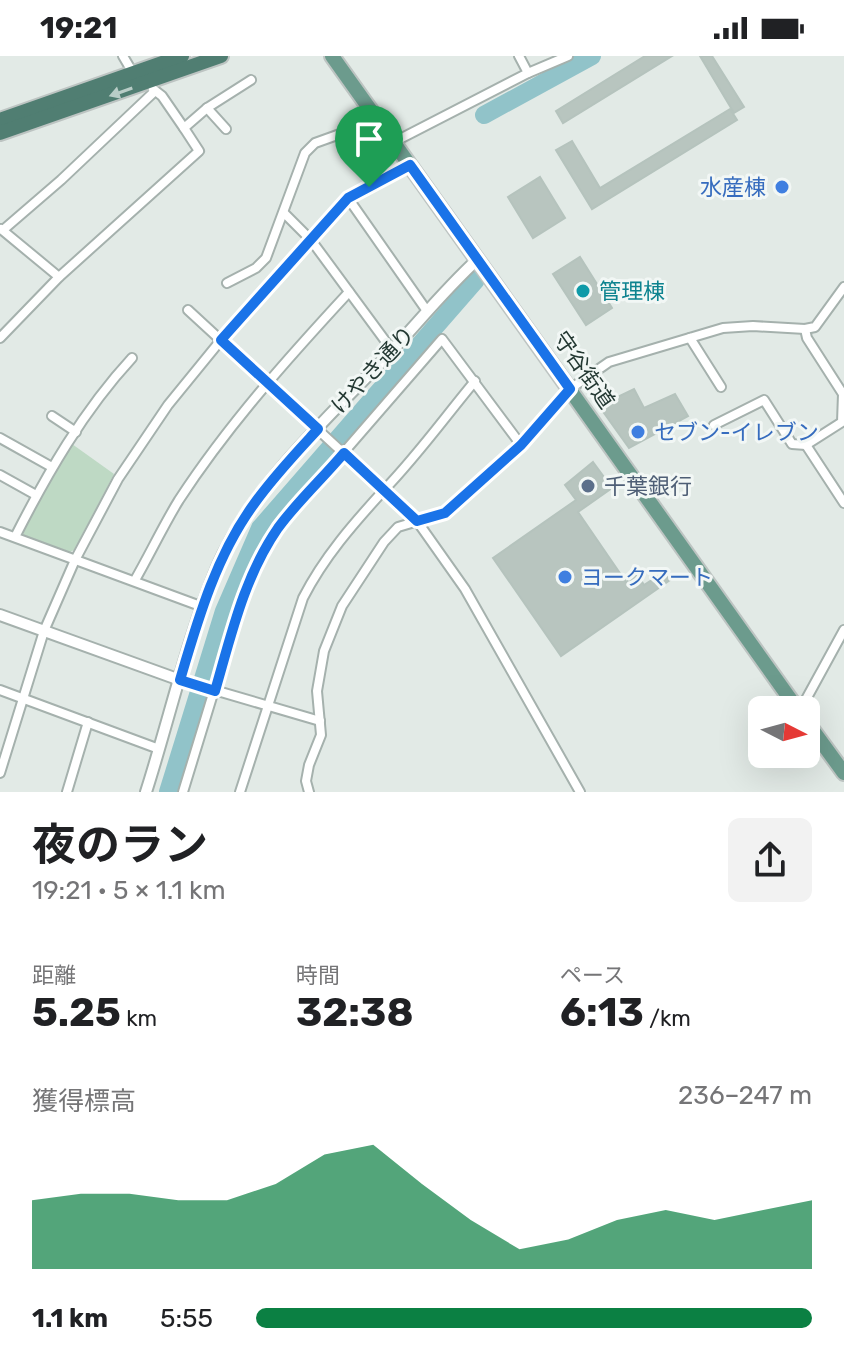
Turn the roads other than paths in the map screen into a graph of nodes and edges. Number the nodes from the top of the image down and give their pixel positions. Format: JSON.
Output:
{"nodes":[{"id":1,"x":123,"y":56,"type":"edge"},
{"id":2,"x":182,"y":56,"type":"edge"},
{"id":3,"x":221,"y":56,"type":"edge"},
{"id":4,"x":332,"y":56,"type":"edge"},
{"id":5,"x":519,"y":56,"type":"edge"},
{"id":6,"x":568,"y":56,"type":"edge"},
{"id":7,"x":133,"y":73,"type":"junction"},
{"id":8,"x":528,"y":73,"type":"junction"},
{"id":9,"x":251,"y":80,"type":"dead end"},
{"id":10,"x":152,"y":88,"type":"junction"},
{"id":11,"x":207,"y":108,"type":"junction"},
{"id":12,"x":0,"y":120,"type":"edge"},
{"id":13,"x":379,"y":120,"type":"junction"},
{"id":14,"x":184,"y":128,"type":"junction"},
{"id":15,"x":226,"y":129,"type":"dead end"},
{"id":16,"x":0,"y":133,"type":"edge"},
{"id":17,"x":394,"y":142,"type":"junction"},
{"id":18,"x":410,"y":165,"type":"junction"},
{"id":19,"x":348,"y":198,"type":"junction"},
{"id":20,"x":284,"y":213,"type":"junction"},
{"id":21,"x":1,"y":229,"type":"edge"},
{"id":22,"x":311,"y":240,"type":"junction"},
{"id":23,"x":478,"y":259,"type":"junction"},
{"id":24,"x":59,"y":277,"type":"junction"},
{"id":25,"x":227,"y":283,"type":"dead end"},
{"id":26,"x":844,"y":287,"type":"edge"},
{"id":27,"x":349,"y":292,"type":"junction"},
{"id":28,"x":188,"y":310,"type":"dead end"},
{"id":29,"x":427,"y":311,"type":"junction"},
{"id":30,"x":805,"y":329,"type":"junction"},
{"id":31,"x":0,"y":338,"type":"edge"},
{"id":32,"x":690,"y":338,"type":"junction"},
{"id":33,"x":221,"y":340,"type":"junction"},
{"id":34,"x":392,"y":350,"type":"junction"},
{"id":35,"x":132,"y":358,"type":"dead end"},
{"id":36,"x":475,"y":381,"type":"junction"},
{"id":37,"x":267,"y":382,"type":"junction"},
{"id":38,"x":721,"y":387,"type":"dead end"},
{"id":39,"x":570,"y":389,"type":"junction"},
{"id":40,"x":844,"y":394,"type":"edge"},
{"id":41,"x":52,"y":416,"type":"dead end"},
{"id":42,"x":714,"y":425,"type":"dead end"},
{"id":43,"x":318,"y":429,"type":"junction"},
{"id":44,"x":76,"y":432,"type":"junction"},
{"id":45,"x":0,"y":438,"type":"edge"},
{"id":46,"x":521,"y":445,"type":"junction"},
{"id":47,"x":806,"y":445,"type":"junction"},
{"id":48,"x":344,"y":453,"type":"junction"},
{"id":49,"x":50,"y":466,"type":"junction"},
{"id":50,"x":0,"y":475,"type":"edge"},
{"id":51,"x":384,"y":491,"type":"junction"},
{"id":52,"x":36,"y":495,"type":"junction"},
{"id":53,"x":844,"y":503,"type":"edge"},
{"id":54,"x":417,"y":521,"type":"junction"},
{"id":55,"x":0,"y":532,"type":"edge"},
{"id":56,"x":15,"y":537,"type":"junction"},
{"id":57,"x":75,"y":560,"type":"junction"},
{"id":58,"x":135,"y":580,"type":"junction"},
{"id":59,"x":203,"y":607,"type":"junction"},
{"id":60,"x":0,"y":615,"type":"edge"},
{"id":61,"x":844,"y":630,"type":"edge"},
{"id":62,"x":44,"y":631,"type":"junction"},
{"id":63,"x":184,"y":681,"type":"junction"},
{"id":64,"x":0,"y":690,"type":"edge"},
{"id":65,"x":212,"y":690,"type":"junction"},
{"id":66,"x":788,"y":696,"type":"edge"},
{"id":67,"x":808,"y":696,"type":"edge"},
{"id":68,"x":23,"y":698,"type":"junction"},
{"id":69,"x":267,"y":706,"type":"junction"},
{"id":70,"x":320,"y":721,"type":"junction"},
{"id":71,"x":88,"y":722,"type":"junction"},
{"id":72,"x":820,"y":740,"type":"edge"},
{"id":73,"x":159,"y":749,"type":"junction"},
{"id":74,"x":0,"y":773,"type":"edge"},
{"id":75,"x":844,"y":773,"type":"edge"},
{"id":76,"x":67,"y":792,"type":"edge"},
{"id":77,"x":146,"y":792,"type":"edge"},
{"id":78,"x":183,"y":792,"type":"edge"},
{"id":79,"x":240,"y":792,"type":"edge"},
{"id":80,"x":309,"y":792,"type":"edge"},
{"id":81,"x":580,"y":792,"type":"edge"}],
"edges":[{"from":1,"to":7,"type":"street"},
{"from":2,"to":7,"type":"highway"},
{"from":3,"to":10,"type":"highway"},
{"from":4,"to":13,"type":"main road","name":"守谷街道"},
{"from":5,"to":8,"type":"street"},
{"from":6,"to":8,"type":"street"},
{"from":7,"to":12,"type":"highway"},
{"from":8,"to":17,"type":"street"},
{"from":9,"to":11,"type":"street"},
{"from":10,"to":14,"type":"street"},
{"from":10,"to":16,"type":"highway","one_way":true},
{"from":10,"to":21,"type":"street"},
{"from":11,"to":14,"type":"street"},
{"from":11,"to":15,"type":"street"},
{"from":13,"to":17,"type":"main road","name":"守谷街道"},
{"from":13,"to":20,"type":"street"},
{"from":14,"to":24,"type":"street"},
{"from":17,"to":18,"type":"main road","name":"守谷街道"},
{"from":18,"to":19,"type":"street"},
{"from":18,"to":23,"type":"main road","name":"守谷街道"},
{"from":19,"to":22,"type":"street"},
{"from":19,"to":29,"type":"street"},
{"from":20,"to":22,"type":"street"},
{"from":20,"to":25,"type":"street"},
{"from":21,"to":24,"type":"street"},
{"from":22,"to":27,"type":"street"},
{"from":22,"to":33,"type":"street"},
{"from":23,"to":29,"type":"street","name":"けやき通り"},
{"from":23,"to":39,"type":"main road","name":"守谷街道"},
{"from":24,"to":31,"type":"street"},
{"from":26,"to":30,"type":"street"},
{"from":27,"to":34,"type":"street"},
{"from":27,"to":37,"type":"street"},
{"from":28,"to":33,"type":"street"},
{"from":29,"to":34,"type":"street","name":"けやき通り"},
{"from":30,"to":32,"type":"street"},
{"from":30,"to":40,"type":"street"},
{"from":32,"to":38,"type":"street"},
{"from":32,"to":39,"type":"street"},
{"from":33,"to":37,"type":"street"},
{"from":33,"to":57,"type":"street"},
{"from":34,"to":43,"type":"street","name":"けやき通り"},
{"from":35,"to":44,"type":"street"},
{"from":36,"to":46,"type":"street"},
{"from":36,"to":48,"type":"street"},
{"from":36,"to":51,"type":"street"},
{"from":37,"to":43,"type":"street"},
{"from":37,"to":58,"type":"street"},
{"from":39,"to":46,"type":"street"},
{"from":39,"to":66,"type":"main road","name":"守谷街道"},
{"from":40,"to":47,"type":"street"},
{"from":41,"to":44,"type":"street"},
{"from":42,"to":47,"type":"street"},
{"from":43,"to":48,"type":"street"},
{"from":43,"to":59,"type":"street","name":"けやき通り"},
{"from":44,"to":49,"type":"street"},
{"from":45,"to":49,"type":"street"},
{"from":46,"to":54,"type":"street"},
{"from":47,"to":53,"type":"street"},
{"from":48,"to":51,"type":"street"},
{"from":48,"to":65,"type":"street"},
{"from":49,"to":52,"type":"street"},
{"from":50,"to":52,"type":"street"},
{"from":51,"to":54,"type":"street"},
{"from":51,"to":69,"type":"street"},
{"from":52,"to":56,"type":"street"},
{"from":54,"to":70,"type":"street"},
{"from":54,"to":81,"type":"street"},
{"from":55,"to":56,"type":"street"},
{"from":56,"to":57,"type":"street"},
{"from":57,"to":58,"type":"street"},
{"from":57,"to":62,"type":"street"},
{"from":58,"to":59,"type":"street"},
{"from":59,"to":63,"type":"street","name":"けやき通り"},
{"from":60,"to":62,"type":"street"},
{"from":61,"to":67,"type":"street"},
{"from":62,"to":63,"type":"street"},
{"from":62,"to":68,"type":"street"},
{"from":63,"to":65,"type":"street"},
{"from":63,"to":73,"type":"street","name":"けやき通り"},
{"from":64,"to":68,"type":"street"},
{"from":65,"to":69,"type":"street"},
{"from":65,"to":78,"type":"street"},
{"from":68,"to":71,"type":"street"},
{"from":68,"to":74,"type":"street"},
{"from":69,"to":70,"type":"street"},
{"from":69,"to":79,"type":"street"},
{"from":70,"to":80,"type":"street"},
{"from":71,"to":73,"type":"street"},
{"from":71,"to":76,"type":"street"},
{"from":72,"to":75,"type":"main road","name":"守谷街道"},
{"from":73,"to":77,"type":"street","name":"けやき通り"}]}
